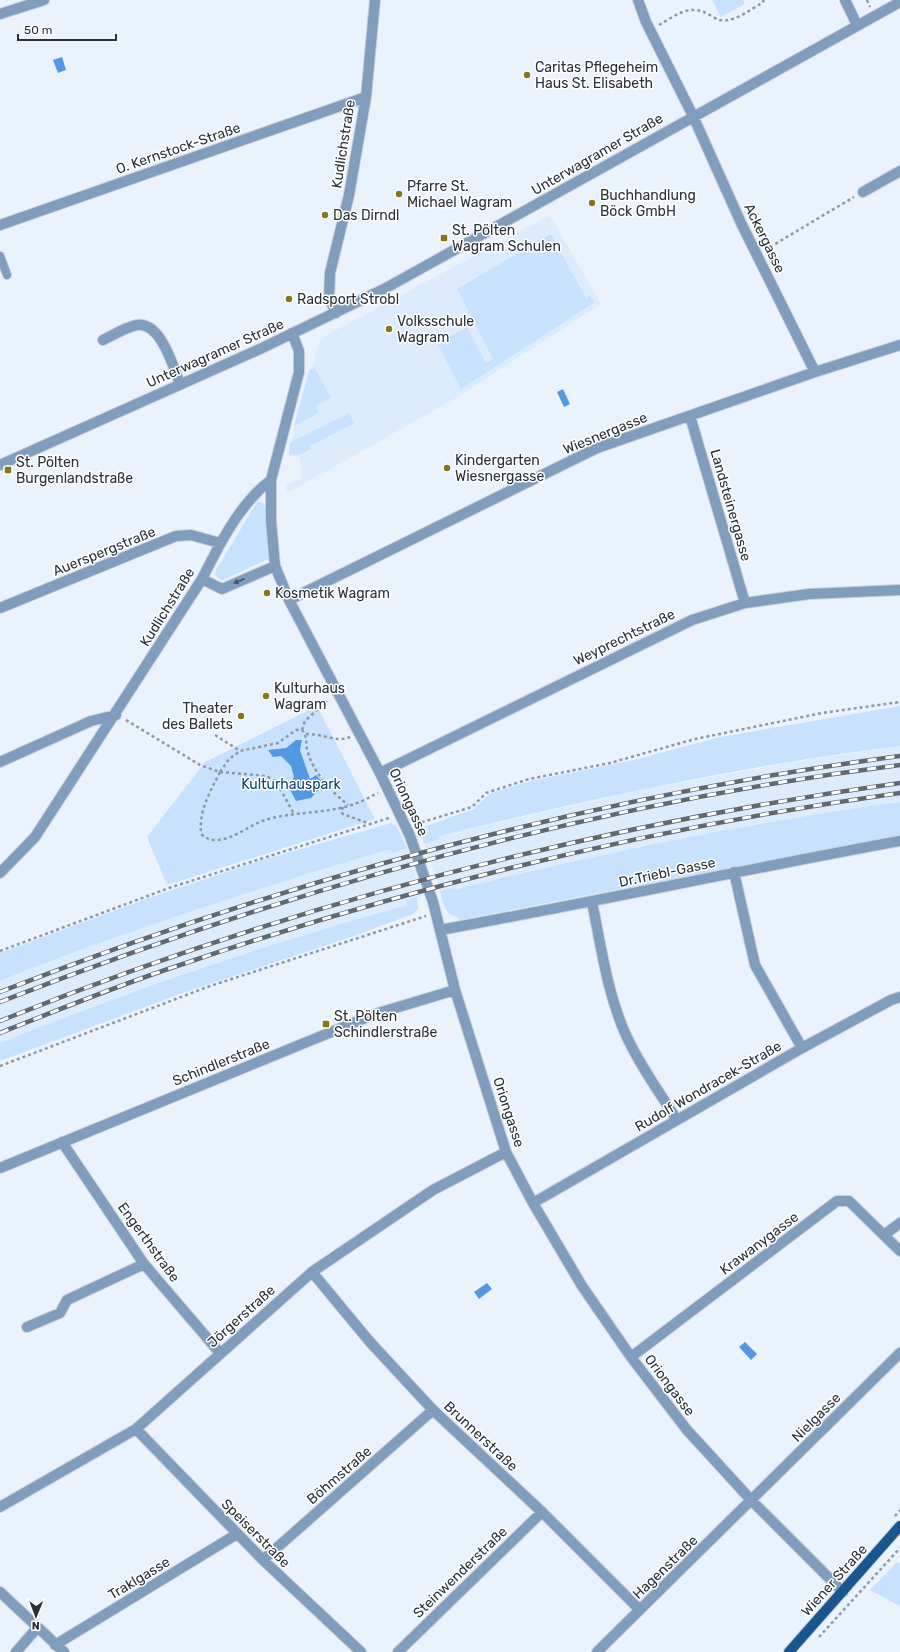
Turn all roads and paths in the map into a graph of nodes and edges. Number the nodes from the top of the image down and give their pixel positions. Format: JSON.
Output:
{"nodes":[{"id":1,"x":44,"y":0,"type":"edge"},
{"id":2,"x":375,"y":0,"type":"edge"},
{"id":3,"x":638,"y":0,"type":"edge"},
{"id":4,"x":764,"y":0,"type":"edge"},
{"id":5,"x":845,"y":0,"type":"edge"},
{"id":6,"x":900,"y":2,"type":"edge"},
{"id":7,"x":0,"y":14,"type":"edge"},
{"id":8,"x":857,"y":25,"type":"junction"},
{"id":9,"x":650,"y":30,"type":"junction"},
{"id":10,"x":366,"y":97,"type":"junction"},
{"id":11,"x":693,"y":116,"type":"junction"},
{"id":12,"x":900,"y":171,"type":"edge"},
{"id":13,"x":863,"y":192,"type":"joint"},
{"id":14,"x":0,"y":225,"type":"edge"},
{"id":15,"x":757,"y":255,"type":"junction"},
{"id":16,"x":0,"y":256,"type":"edge"},
{"id":17,"x":7,"y":275,"type":"dead end"},
{"id":18,"x":336,"y":313,"type":"junction"},
{"id":19,"x":292,"y":333,"type":"junction"},
{"id":20,"x":103,"y":340,"type":"dead end"},
{"id":21,"x":900,"y":345,"type":"edge"},
{"id":22,"x":815,"y":372,"type":"junction"},
{"id":23,"x":180,"y":384,"type":"junction"},
{"id":24,"x":690,"y":416,"type":"junction"},
{"id":25,"x":0,"y":465,"type":"edge"},
{"id":26,"x":271,"y":480,"type":"junction"},
{"id":27,"x":220,"y":543,"type":"junction"},
{"id":28,"x":276,"y":566,"type":"junction"},
{"id":29,"x":202,"y":579,"type":"junction"},
{"id":30,"x":900,"y":590,"type":"edge"},
{"id":31,"x":289,"y":600,"type":"junction"},
{"id":32,"x":745,"y":603,"type":"junction"},
{"id":33,"x":0,"y":608,"type":"edge"},
{"id":34,"x":338,"y":693,"type":"junction"},
{"id":35,"x":900,"y":702,"type":"edge"},
{"id":36,"x":116,"y":714,"type":"junction"},
{"id":37,"x":302,"y":730,"type":"junction"},
{"id":38,"x":359,"y":733,"type":"junction"},
{"id":39,"x":306,"y":734,"type":"junction"},
{"id":40,"x":215,"y":735,"type":"dead end"},
{"id":41,"x":240,"y":751,"type":"junction"},
{"id":42,"x":0,"y":762,"type":"edge"},
{"id":43,"x":220,"y":772,"type":"junction"},
{"id":44,"x":380,"y":773,"type":"junction"},
{"id":45,"x":387,"y":788,"type":"junction"},
{"id":46,"x":348,"y":806,"type":"junction"},
{"id":47,"x":343,"y":807,"type":"junction"},
{"id":48,"x":294,"y":814,"type":"junction"},
{"id":49,"x":400,"y":815,"type":"junction"},
{"id":50,"x":371,"y":824,"type":"junction"},
{"id":51,"x":406,"y":827,"type":"junction"},
{"id":52,"x":900,"y":841,"type":"edge"},
{"id":53,"x":0,"y":872,"type":"edge"},
{"id":54,"x":734,"y":872,"type":"junction"},
{"id":55,"x":592,"y":902,"type":"junction"},
{"id":56,"x":436,"y":912,"type":"junction"},
{"id":57,"x":440,"y":930,"type":"junction"},
{"id":58,"x":0,"y":951,"type":"edge"},
{"id":59,"x":455,"y":990,"type":"junction"},
{"id":60,"x":900,"y":997,"type":"edge"},
{"id":61,"x":802,"y":1048,"type":"junction"},
{"id":62,"x":0,"y":1066,"type":"edge"},
{"id":63,"x":677,"y":1120,"type":"junction"},
{"id":64,"x":62,"y":1142,"type":"junction"},
{"id":65,"x":506,"y":1152,"type":"junction"},
{"id":66,"x":0,"y":1168,"type":"edge"},
{"id":67,"x":533,"y":1203,"type":"junction"},
{"id":68,"x":900,"y":1223,"type":"edge"},
{"id":69,"x":884,"y":1235,"type":"junction"},
{"id":70,"x":900,"y":1251,"type":"edge"},
{"id":71,"x":144,"y":1264,"type":"junction"},
{"id":72,"x":312,"y":1272,"type":"junction"},
{"id":73,"x":27,"y":1328,"type":"dead end"},
{"id":74,"x":220,"y":1353,"type":"junction"},
{"id":75,"x":900,"y":1353,"type":"edge"},
{"id":76,"x":632,"y":1357,"type":"junction"},
{"id":77,"x":433,"y":1410,"type":"junction"},
{"id":78,"x":136,"y":1429,"type":"junction"},
{"id":79,"x":752,"y":1501,"type":"junction"},
{"id":80,"x":0,"y":1507,"type":"edge"},
{"id":81,"x":542,"y":1512,"type":"junction"},
{"id":82,"x":900,"y":1526,"type":"edge"},
{"id":83,"x":237,"y":1534,"type":"junction"},
{"id":84,"x":900,"y":1548,"type":"edge"},
{"id":85,"x":263,"y":1560,"type":"junction"},
{"id":86,"x":0,"y":1592,"type":"edge"},
{"id":87,"x":843,"y":1592,"type":"junction"},
{"id":88,"x":640,"y":1610,"type":"junction"},
{"id":89,"x":37,"y":1628,"type":"junction"},
{"id":90,"x":816,"y":1641,"type":"dead end"},
{"id":91,"x":55,"y":1645,"type":"junction"},
{"id":92,"x":16,"y":1652,"type":"edge"},
{"id":93,"x":64,"y":1652,"type":"edge"},
{"id":94,"x":361,"y":1652,"type":"edge"},
{"id":95,"x":398,"y":1652,"type":"edge"},
{"id":96,"x":597,"y":1652,"type":"edge"},
{"id":97,"x":789,"y":1652,"type":"edge"}],
"edges":[{"from":1,"to":7,"type":"street"},
{"from":2,"to":10,"type":"street","name":"Kudlichstraße"},
{"from":3,"to":9,"type":"street","name":"Ackergasse"},
{"from":4,"to":9,"type":"path"},
{"from":5,"to":8,"type":"street"},
{"from":6,"to":8,"type":"street","name":"Unterwagramer Straße"},
{"from":8,"to":11,"type":"street","name":"Unterwagramer Straße"},
{"from":9,"to":11,"type":"street","name":"Ackergasse"},
{"from":10,"to":14,"type":"street","name":"O. Kernstock-Straße"},
{"from":10,"to":18,"type":"street","name":"Kudlichstraße"},
{"from":11,"to":15,"type":"street","name":"Ackergasse"},
{"from":11,"to":18,"type":"street","name":"Unterwagramer Straße"},
{"from":12,"to":13,"type":"street"},
{"from":13,"to":15,"type":"path"},
{"from":15,"to":22,"type":"street","name":"Ackergasse"},
{"from":16,"to":17,"type":"lane"},
{"from":18,"to":19,"type":"street","name":"Unterwagramer Straße"},
{"from":19,"to":23,"type":"street","name":"Unterwagramer Straße"},
{"from":19,"to":26,"type":"street"},
{"from":20,"to":23,"type":"street"},
{"from":21,"to":22,"type":"street","name":"Wiesnergasse"},
{"from":22,"to":24,"type":"street","name":"Wiesnergasse"},
{"from":23,"to":25,"type":"street","name":"Unterwagramer Straße"},
{"from":24,"to":31,"type":"street","name":"Wiesnergasse"},
{"from":24,"to":32,"type":"street","name":"Landsteinergasse"},
{"from":26,"to":27,"type":"street","name":"Kudlichstraße"},
{"from":26,"to":28,"type":"street","name":"Oriongasse"},
{"from":27,"to":29,"type":"street","name":"Kudlichstraße"},
{"from":27,"to":33,"type":"street","name":"Auerspergstraße"},
{"from":28,"to":29,"type":"street","one_way":true},
{"from":28,"to":31,"type":"street","name":"Oriongasse"},
{"from":29,"to":36,"type":"street","name":"Kudlichstraße"},
{"from":30,"to":32,"type":"street","name":"Weyprechtstraße"},
{"from":31,"to":34,"type":"street","name":"Oriongasse"},
{"from":32,"to":44,"type":"street","name":"Weyprechtstraße"},
{"from":34,"to":37,"type":"path"},
{"from":34,"to":38,"type":"street","name":"Oriongasse"},
{"from":35,"to":51,"type":"path"},
{"from":36,"to":42,"type":"street"},
{"from":36,"to":43,"type":"path"},
{"from":36,"to":53,"type":"street","name":"Kudlichstraße"},
{"from":37,"to":39,"type":"path"},
{"from":37,"to":41,"type":"path"},
{"from":38,"to":39,"type":"path"},
{"from":38,"to":44,"type":"street","name":"Oriongasse"},
{"from":39,"to":46,"type":"path"},
{"from":40,"to":41,"type":"path"},
{"from":41,"to":43,"type":"path"},
{"from":43,"to":48,"type":"path"},
{"from":43,"to":48,"type":"path"},
{"from":44,"to":45,"type":"street","name":"Oriongasse"},
{"from":45,"to":46,"type":"path"},
{"from":45,"to":49,"type":"street","name":"Oriongasse"},
{"from":46,"to":47,"type":"path"},
{"from":47,"to":48,"type":"path"},
{"from":47,"to":50,"type":"path"},
{"from":49,"to":50,"type":"path"},
{"from":49,"to":51,"type":"street","name":"Oriongasse"},
{"from":50,"to":58,"type":"path"},
{"from":51,"to":56,"type":"street","name":"Oriongasse"},
{"from":52,"to":54,"type":"street","name":"Dr.Triebl-Gasse"},
{"from":54,"to":55,"type":"street","name":"Dr.Triebl-Gasse"},
{"from":54,"to":61,"type":"street"},
{"from":55,"to":57,"type":"street","name":"Dr.Triebl-Gasse"},
{"from":55,"to":63,"type":"street"},
{"from":56,"to":57,"type":"street","name":"Oriongasse"},
{"from":56,"to":62,"type":"path"},
{"from":57,"to":59,"type":"street","name":"Oriongasse"},
{"from":59,"to":64,"type":"street","name":"Schindlerstraße"},
{"from":59,"to":65,"type":"street","name":"Oriongasse"},
{"from":60,"to":61,"type":"street","name":"Rudolf Wondracek-Straße"},
{"from":61,"to":63,"type":"street","name":"Rudolf Wondracek-Straße"},
{"from":63,"to":67,"type":"street","name":"Rudolf Wondracek-Straße"},
{"from":64,"to":66,"type":"street","name":"Schindlerstraße"},
{"from":64,"to":71,"type":"street","name":"Engerthstraße"},
{"from":65,"to":67,"type":"street","name":"Oriongasse"},
{"from":65,"to":72,"type":"street","name":"Jörgerstraße"},
{"from":67,"to":76,"type":"street","name":"Oriongasse"},
{"from":68,"to":69,"type":"street"},
{"from":69,"to":70,"type":"street","name":"Krawanygasse"},
{"from":69,"to":76,"type":"street","name":"Krawanygasse"},
{"from":71,"to":73,"type":"street"},
{"from":71,"to":74,"type":"street","name":"Engerthstraße"},
{"from":72,"to":74,"type":"street","name":"Jörgerstraße"},
{"from":72,"to":77,"type":"street","name":"Brunnerstraße"},
{"from":74,"to":78,"type":"street","name":"Jörgerstraße"},
{"from":75,"to":79,"type":"street","name":"Nielgasse"},
{"from":76,"to":79,"type":"street","name":"Oriongasse"},
{"from":77,"to":81,"type":"street","name":"Brunnerstraße"},
{"from":77,"to":85,"type":"street","name":"Böhmstraße"},
{"from":78,"to":80,"type":"street","name":"Jörgerstraße"},
{"from":78,"to":83,"type":"street","name":"Speiserstraße"},
{"from":79,"to":87,"type":"street","name":"Oriongasse"},
{"from":79,"to":88,"type":"street","name":"Hagenstraße"},
{"from":81,"to":88,"type":"street","name":"Brunnerstraße"},
{"from":81,"to":95,"type":"street","name":"Steinwenderstraße"},
{"from":82,"to":87,"type":"main road","name":"Wiener Straße"},
{"from":83,"to":85,"type":"street","name":"Speiserstraße"},
{"from":83,"to":91,"type":"street","name":"Traklgasse"},
{"from":84,"to":90,"type":"path"},
{"from":85,"to":94,"type":"street","name":"Speiserstraße"},
{"from":86,"to":89,"type":"street"},
{"from":87,"to":97,"type":"main road","name":"Wiener Straße"},
{"from":88,"to":96,"type":"street","name":"Hagenstraße"},
{"from":89,"to":91,"type":"street"},
{"from":89,"to":92,"type":"street"},
{"from":91,"to":93,"type":"street"}]}
